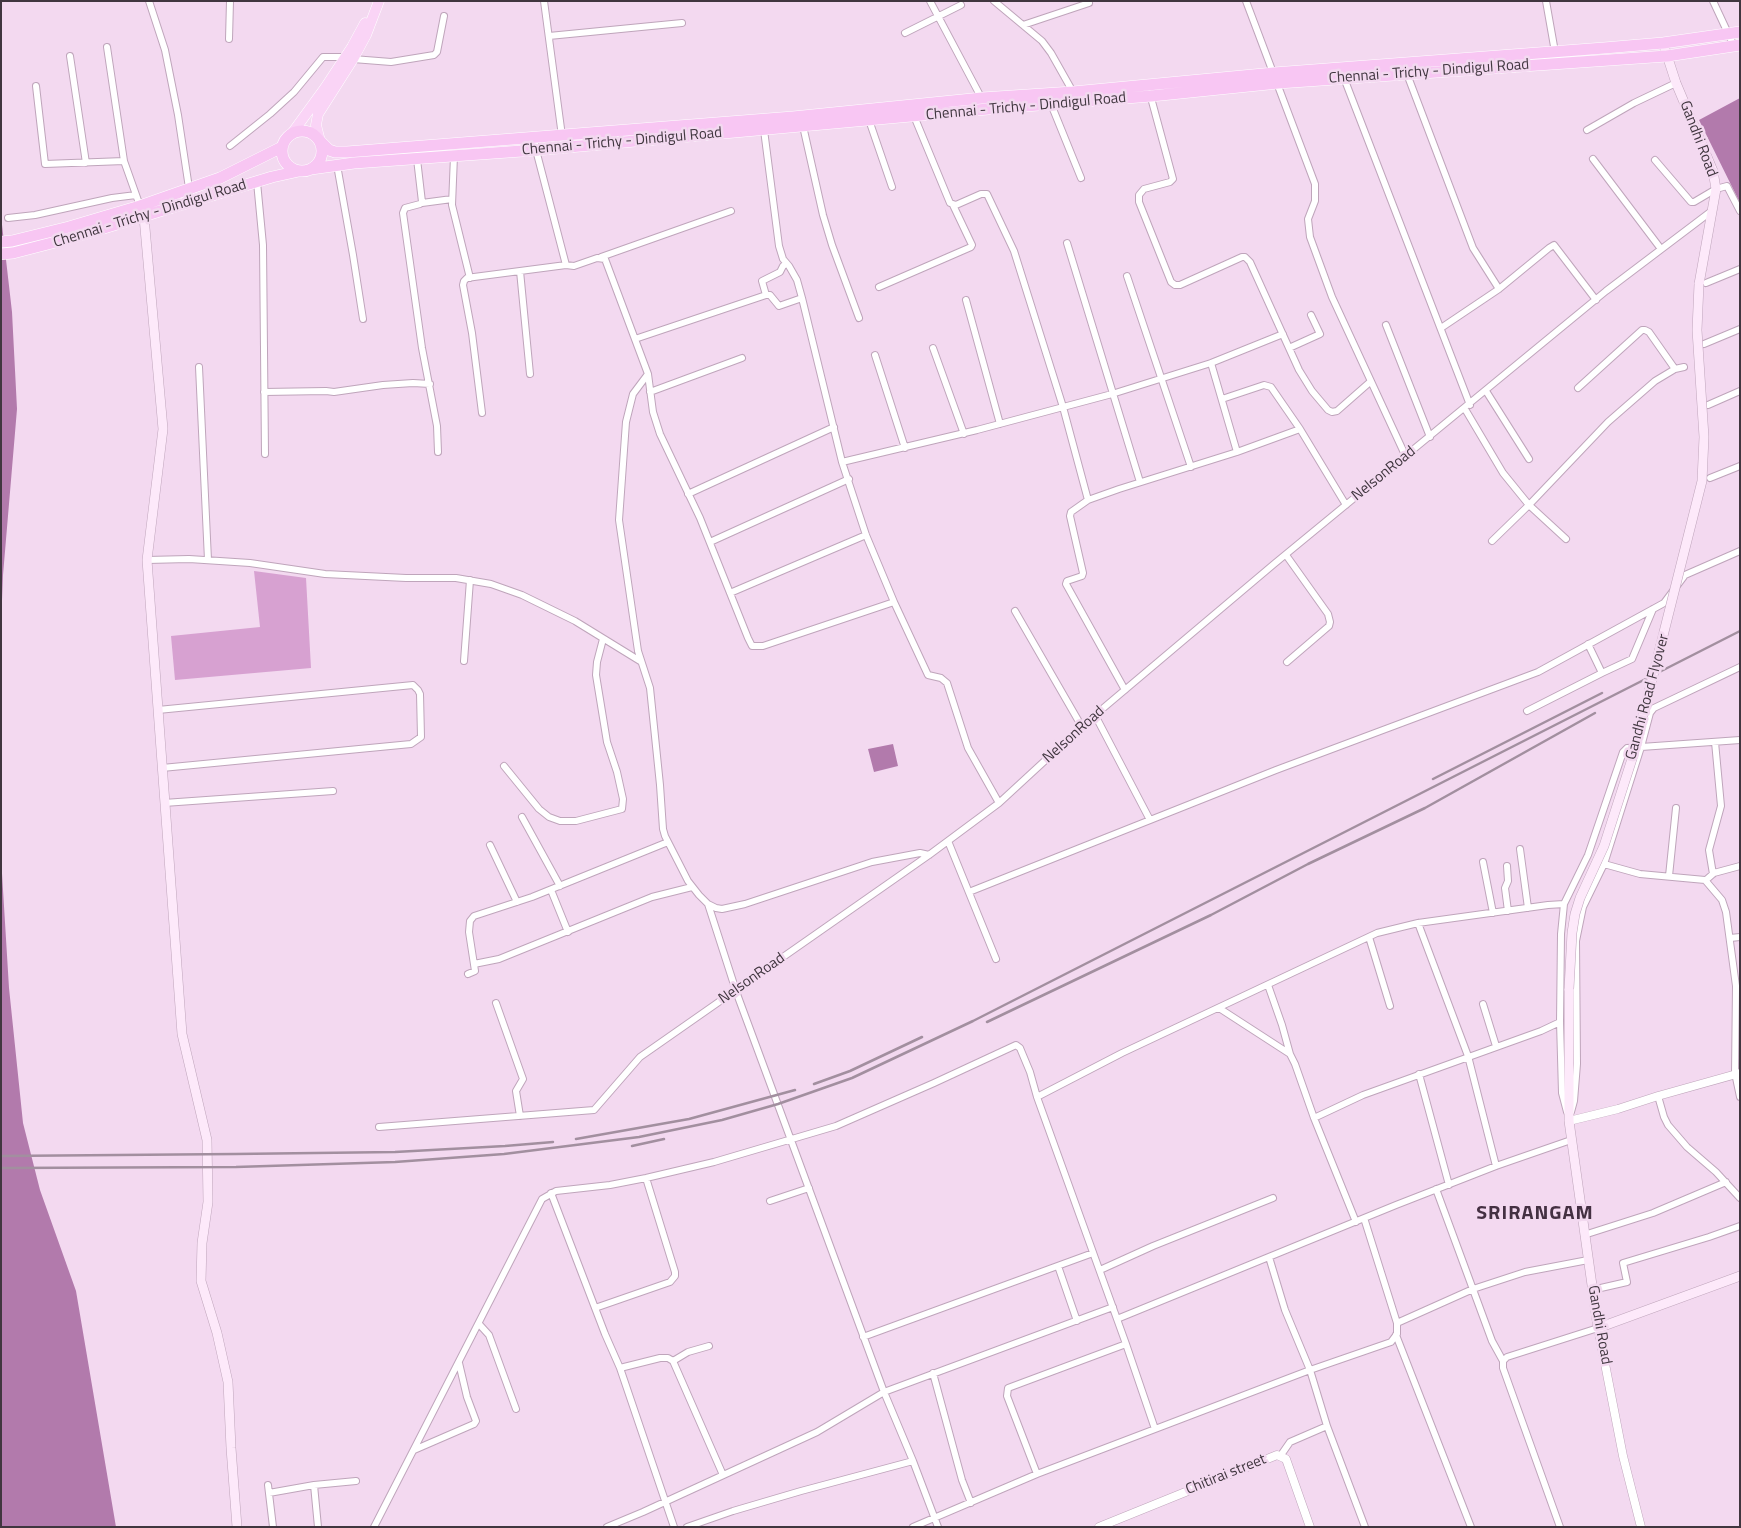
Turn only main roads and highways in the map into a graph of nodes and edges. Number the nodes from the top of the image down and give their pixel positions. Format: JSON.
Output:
{"nodes":[{"id":1,"x":374,"y":1,"type":"edge"},
{"id":2,"x":379,"y":1,"type":"edge"},
{"id":3,"x":1734,"y":32,"type":"edge"},
{"id":4,"x":1663,"y":43,"type":"junction"},
{"id":5,"x":1737,"y":46,"type":"edge"},
{"id":6,"x":1667,"y":56,"type":"junction"},
{"id":7,"x":1557,"y":57,"type":"junction"},
{"id":8,"x":349,"y":58,"type":"junction"},
{"id":9,"x":1276,"y":78,"type":"junction"},
{"id":10,"x":1052,"y":99,"type":"junction"},
{"id":11,"x":293,"y":132,"type":"junction"},
{"id":12,"x":320,"y":141,"type":"junction"},
{"id":13,"x":282,"y":147,"type":"junction"},
{"id":14,"x":311,"y":169,"type":"junction"},
{"id":15,"x":299,"y":171,"type":"junction"},
{"id":16,"x":140,"y":206,"type":"junction"},
{"id":17,"x":7,"y":242,"type":"edge"},
{"id":18,"x":7,"y":254,"type":"edge"},
{"id":19,"x":1703,"y":268,"type":"joint"},
{"id":20,"x":1569,"y":1120,"type":"joint"},
{"id":21,"x":1740,"y":1276,"type":"edge"},
{"id":22,"x":237,"y":1527,"type":"edge"}],
"edges":[{"from":1,"to":8,"type":"main road"},
{"from":2,"to":8,"type":"main road"},
{"from":3,"to":4,"type":"highway","name":"Chennai - Trichy - Dindigul Road"},
{"from":4,"to":6,"type":"main road","name":"Gandhi Road"},
{"from":4,"to":7,"type":"highway","name":"Chennai - Trichy - Dindigul Road"},
{"from":5,"to":6,"type":"highway","name":"Chennai - Trichy - Dindigul Road"},
{"from":6,"to":7,"type":"highway","name":"Chennai - Trichy - Dindigul Road"},
{"from":6,"to":19,"type":"main road","name":"Gandhi Road"},
{"from":7,"to":9,"type":"highway","name":"Chennai - Trichy - Dindigul Road"},
{"from":7,"to":9,"type":"highway","name":"Chennai - Trichy - Dindigul Road"},
{"from":8,"to":11,"type":"main road"},
{"from":8,"to":12,"type":"main road"},
{"from":9,"to":10,"type":"highway","name":"Chennai - Trichy - Dindigul Road"},
{"from":10,"to":12,"type":"highway","name":"Chennai - Trichy - Dindigul Road"},
{"from":10,"to":14,"type":"highway","name":"Chennai - Trichy - Dindigul Road"},
{"from":11,"to":12,"type":"highway","name":"Chennai - Trichy - Dindigul Road"},
{"from":11,"to":13,"type":"highway","name":"Chennai - Trichy - Dindigul Road"},
{"from":12,"to":14,"type":"highway"},
{"from":13,"to":15,"type":"highway"},
{"from":13,"to":16,"type":"highway","name":"Chennai - Trichy - Dindigul Road"},
{"from":14,"to":15,"type":"highway","name":"Chennai - Trichy - Dindigul Road"},
{"from":15,"to":16,"type":"highway","name":"Chennai - Trichy - Dindigul Road"},
{"from":16,"to":17,"type":"highway","name":"Chennai - Trichy - Dindigul Road"},
{"from":16,"to":18,"type":"highway","name":"Chennai - Trichy - Dindigul Road"},
{"from":16,"to":22,"type":"main road"},
{"from":19,"to":20,"type":"main road","name":"Gandhi Road Flyover","bridge":true},
{"from":20,"to":21,"type":"main road","name":"Gandhi Road"}]}
